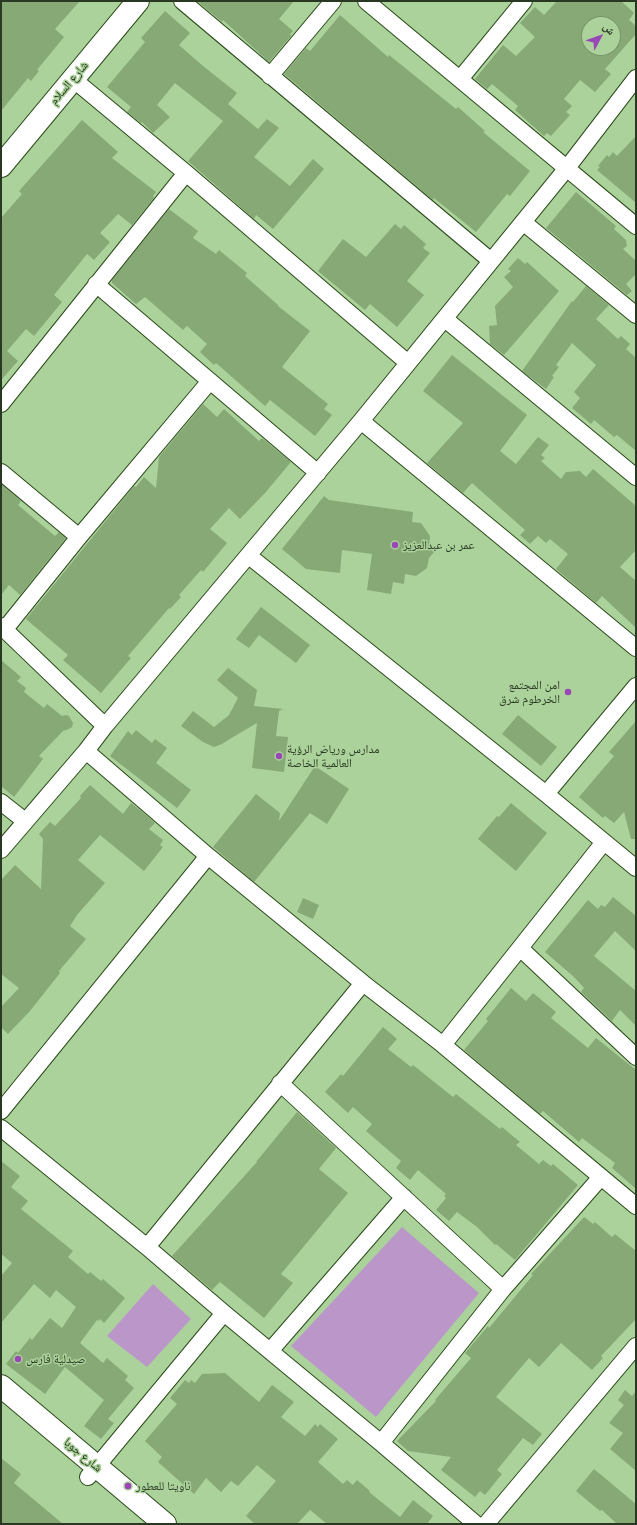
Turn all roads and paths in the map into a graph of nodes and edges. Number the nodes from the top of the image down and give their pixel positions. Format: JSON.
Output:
{"nodes":[{"id":1,"x":138,"y":1,"type":"edge"},
{"id":2,"x":182,"y":1,"type":"edge"},
{"id":3,"x":333,"y":1,"type":"edge"},
{"id":4,"x":366,"y":1,"type":"edge"},
{"id":5,"x":524,"y":1,"type":"edge"},
{"id":6,"x":270,"y":76,"type":"junction"},
{"id":7,"x":636,"y":78,"type":"edge"},
{"id":8,"x":73,"y":79,"type":"junction"},
{"id":9,"x":460,"y":79,"type":"junction"},
{"id":10,"x":1,"y":166,"type":"edge"},
{"id":11,"x":567,"y":168,"type":"junction"},
{"id":12,"x":186,"y":173,"type":"junction"},
{"id":13,"x":523,"y":222,"type":"junction"},
{"id":14,"x":636,"y":226,"type":"edge"},
{"id":15,"x":491,"y":261,"type":"junction"},
{"id":16,"x":96,"y":284,"type":"junction"},
{"id":17,"x":635,"y":313,"type":"edge"},
{"id":18,"x":445,"y":319,"type":"junction"},
{"id":19,"x":408,"y":363,"type":"junction"},
{"id":20,"x":210,"y":381,"type":"junction"},
{"id":21,"x":1,"y":404,"type":"edge"},
{"id":22,"x":362,"y":421,"type":"junction"},
{"id":23,"x":1,"y":472,"type":"edge"},
{"id":24,"x":318,"y":473,"type":"junction"},
{"id":25,"x":636,"y":477,"type":"edge"},
{"id":26,"x":79,"y":537,"type":"junction"},
{"id":27,"x":249,"y":556,"type":"junction"},
{"id":28,"x":3,"y":628,"type":"edge"},
{"id":29,"x":636,"y":648,"type":"edge"},
{"id":30,"x":634,"y":691,"type":"edge"},
{"id":31,"x":105,"y":726,"type":"junction"},
{"id":32,"x":86,"y":751,"type":"junction"},
{"id":33,"x":546,"y":794,"type":"junction"},
{"id":34,"x":1,"y":802,"type":"edge"},
{"id":35,"x":25,"y":821,"type":"junction"},
{"id":36,"x":604,"y":842,"type":"junction"},
{"id":37,"x":1,"y":850,"type":"edge"},
{"id":38,"x":208,"y":856,"type":"junction"},
{"id":39,"x":636,"y":868,"type":"edge"},
{"id":40,"x":520,"y":948,"type":"junction"},
{"id":41,"x":363,"y":983,"type":"junction"},
{"id":42,"x":443,"y":1045,"type":"junction"},
{"id":43,"x":636,"y":1057,"type":"edge"},
{"id":44,"x":280,"y":1083,"type":"junction"},
{"id":45,"x":1,"y":1111,"type":"edge"},
{"id":46,"x":1,"y":1128,"type":"edge"},
{"id":47,"x":601,"y":1177,"type":"junction"},
{"id":48,"x":404,"y":1197,"type":"junction"},
{"id":49,"x":636,"y":1206,"type":"edge"},
{"id":50,"x":147,"y":1247,"type":"junction"},
{"id":51,"x":503,"y":1289,"type":"junction"},
{"id":52,"x":224,"y":1314,"type":"junction"},
{"id":53,"x":636,"y":1346,"type":"edge"},
{"id":54,"x":270,"y":1351,"type":"junction"},
{"id":55,"x":1,"y":1386,"type":"edge"},
{"id":56,"x":1,"y":1405,"type":"edge"},
{"id":57,"x":381,"y":1443,"type":"junction"},
{"id":58,"x":92,"y":1471,"type":"junction"},
{"id":59,"x":143,"y":1524,"type":"edge"},
{"id":60,"x":165,"y":1524,"type":"edge"},
{"id":61,"x":476,"y":1524,"type":"edge"},
{"id":62,"x":486,"y":1524,"type":"edge"}],
"edges":[{"from":1,"to":8,"type":"street","name":"شارع السلام"},
{"from":2,"to":6,"type":"street"},
{"from":3,"to":6,"type":"street"},
{"from":4,"to":9,"type":"street"},
{"from":5,"to":9,"type":"street"},
{"from":6,"to":15,"type":"street"},
{"from":7,"to":11,"type":"street"},
{"from":8,"to":10,"type":"street","name":"شارع السلام"},
{"from":8,"to":12,"type":"street"},
{"from":9,"to":11,"type":"street"},
{"from":11,"to":13,"type":"street"},
{"from":11,"to":14,"type":"street"},
{"from":12,"to":16,"type":"street"},
{"from":12,"to":19,"type":"street"},
{"from":13,"to":15,"type":"street"},
{"from":13,"to":17,"type":"street"},
{"from":15,"to":18,"type":"street"},
{"from":16,"to":20,"type":"street"},
{"from":16,"to":21,"type":"street"},
{"from":18,"to":19,"type":"street"},
{"from":18,"to":25,"type":"street"},
{"from":19,"to":22,"type":"street"},
{"from":20,"to":24,"type":"street"},
{"from":20,"to":26,"type":"street"},
{"from":22,"to":24,"type":"street"},
{"from":22,"to":29,"type":"street"},
{"from":23,"to":26,"type":"street"},
{"from":24,"to":27,"type":"street"},
{"from":26,"to":28,"type":"street"},
{"from":27,"to":31,"type":"street"},
{"from":27,"to":33,"type":"street"},
{"from":28,"to":31,"type":"street"},
{"from":30,"to":33,"type":"street"},
{"from":31,"to":32,"type":"street"},
{"from":32,"to":35,"type":"street"},
{"from":32,"to":38,"type":"street"},
{"from":33,"to":36,"type":"street"},
{"from":34,"to":35,"type":"street"},
{"from":35,"to":37,"type":"street"},
{"from":36,"to":39,"type":"street"},
{"from":36,"to":40,"type":"street"},
{"from":38,"to":41,"type":"street"},
{"from":38,"to":45,"type":"street"},
{"from":40,"to":42,"type":"street"},
{"from":40,"to":43,"type":"street"},
{"from":41,"to":42,"type":"street"},
{"from":41,"to":44,"type":"street"},
{"from":42,"to":47,"type":"street"},
{"from":44,"to":48,"type":"street"},
{"from":44,"to":50,"type":"street"},
{"from":46,"to":50,"type":"street"},
{"from":47,"to":49,"type":"street"},
{"from":47,"to":51,"type":"street"},
{"from":48,"to":51,"type":"street"},
{"from":48,"to":54,"type":"street"},
{"from":50,"to":52,"type":"street"},
{"from":51,"to":57,"type":"street"},
{"from":52,"to":54,"type":"street"},
{"from":52,"to":58,"type":"street"},
{"from":53,"to":62,"type":"street"},
{"from":54,"to":57,"type":"street"},
{"from":55,"to":58,"type":"street","name":"شارع جوبا"},
{"from":56,"to":58,"type":"street","name":"شارع جوبا"},
{"from":57,"to":61,"type":"street"},
{"from":58,"to":59,"type":"street","name":"شارع جوبا"},
{"from":58,"to":60,"type":"street","name":"شارع جوبا"}]}
